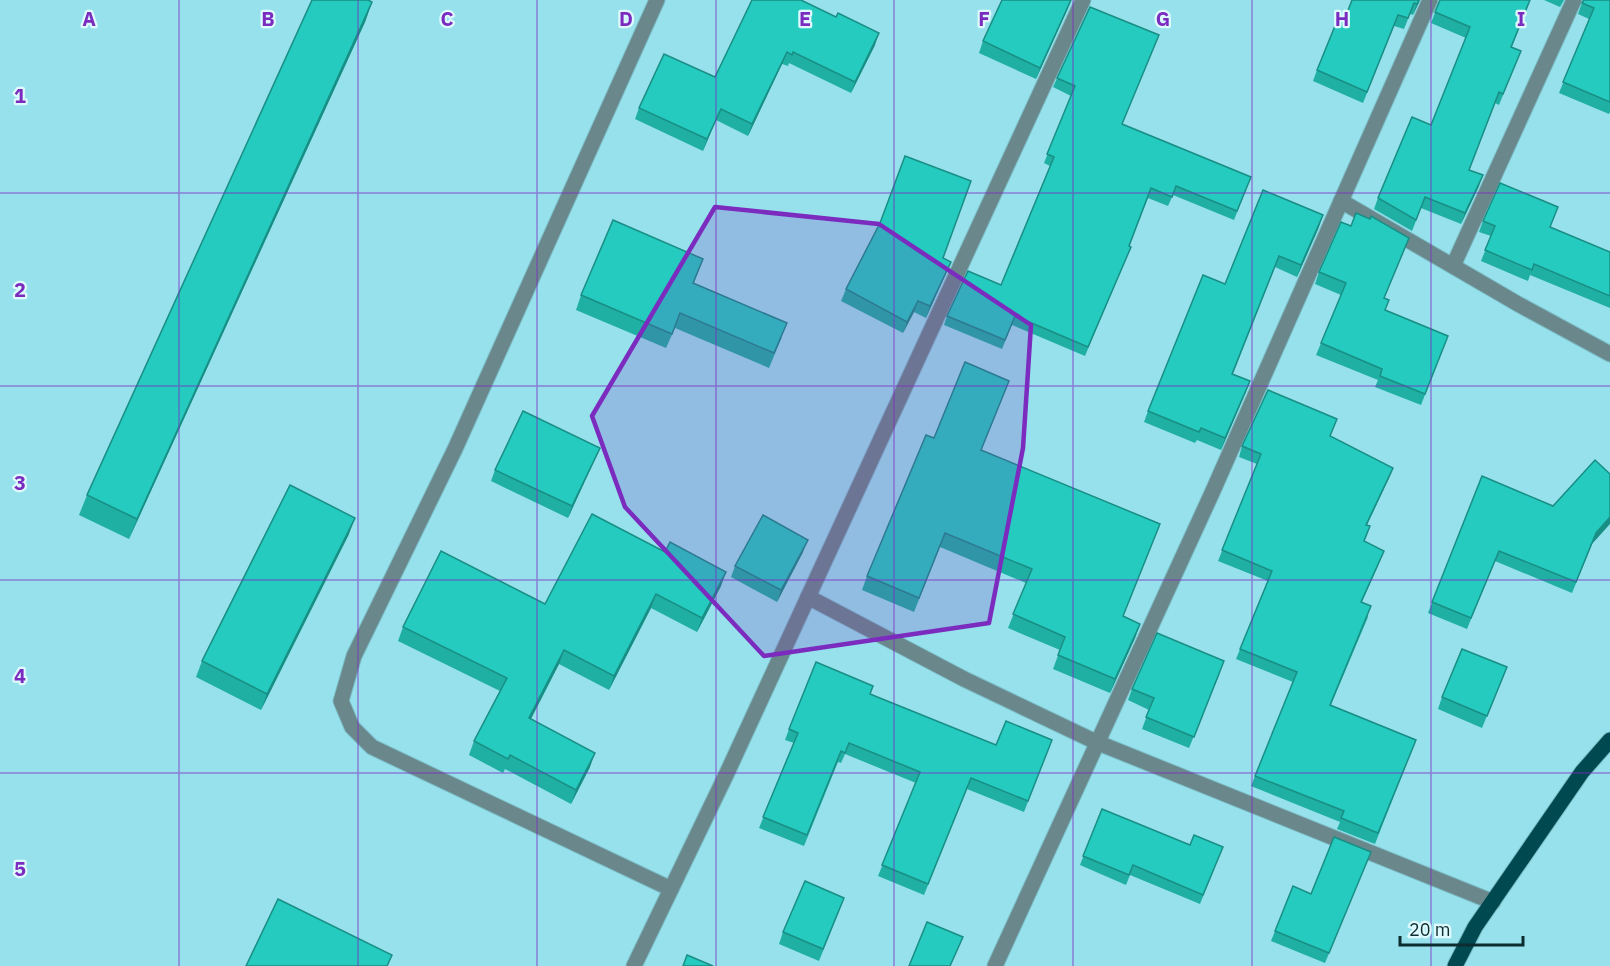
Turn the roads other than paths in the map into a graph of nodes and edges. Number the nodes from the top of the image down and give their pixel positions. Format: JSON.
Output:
{"nodes":[{"id":1,"x":657,"y":0,"type":"edge"},
{"id":2,"x":1083,"y":0,"type":"edge"},
{"id":3,"x":1431,"y":0,"type":"edge"},
{"id":4,"x":1574,"y":0,"type":"edge"},
{"id":5,"x":1341,"y":201,"type":"junction"},
{"id":6,"x":1453,"y":266,"type":"junction"},
{"id":7,"x":1610,"y":354,"type":"edge"},
{"id":8,"x":808,"y":597,"type":"junction"},
{"id":9,"x":1610,"y":740,"type":"edge"},
{"id":10,"x":1096,"y":742,"type":"junction"},
{"id":11,"x":671,"y":889,"type":"junction"},
{"id":12,"x":1493,"y":902,"type":"junction"},
{"id":13,"x":634,"y":966,"type":"edge"},
{"id":14,"x":995,"y":966,"type":"edge"},
{"id":15,"x":1455,"y":966,"type":"edge"}],
"edges":[{"from":1,"to":11,"type":"street"},
{"from":2,"to":8,"type":"street"},
{"from":3,"to":5,"type":"street"},
{"from":4,"to":6,"type":"street"},
{"from":5,"to":6,"type":"street"},
{"from":5,"to":10,"type":"street"},
{"from":6,"to":7,"type":"street"},
{"from":8,"to":10,"type":"street"},
{"from":8,"to":11,"type":"street"},
{"from":9,"to":12,"type":"main road"},
{"from":10,"to":12,"type":"street"},
{"from":10,"to":14,"type":"street"},
{"from":11,"to":13,"type":"street"},
{"from":12,"to":15,"type":"main road"}]}
